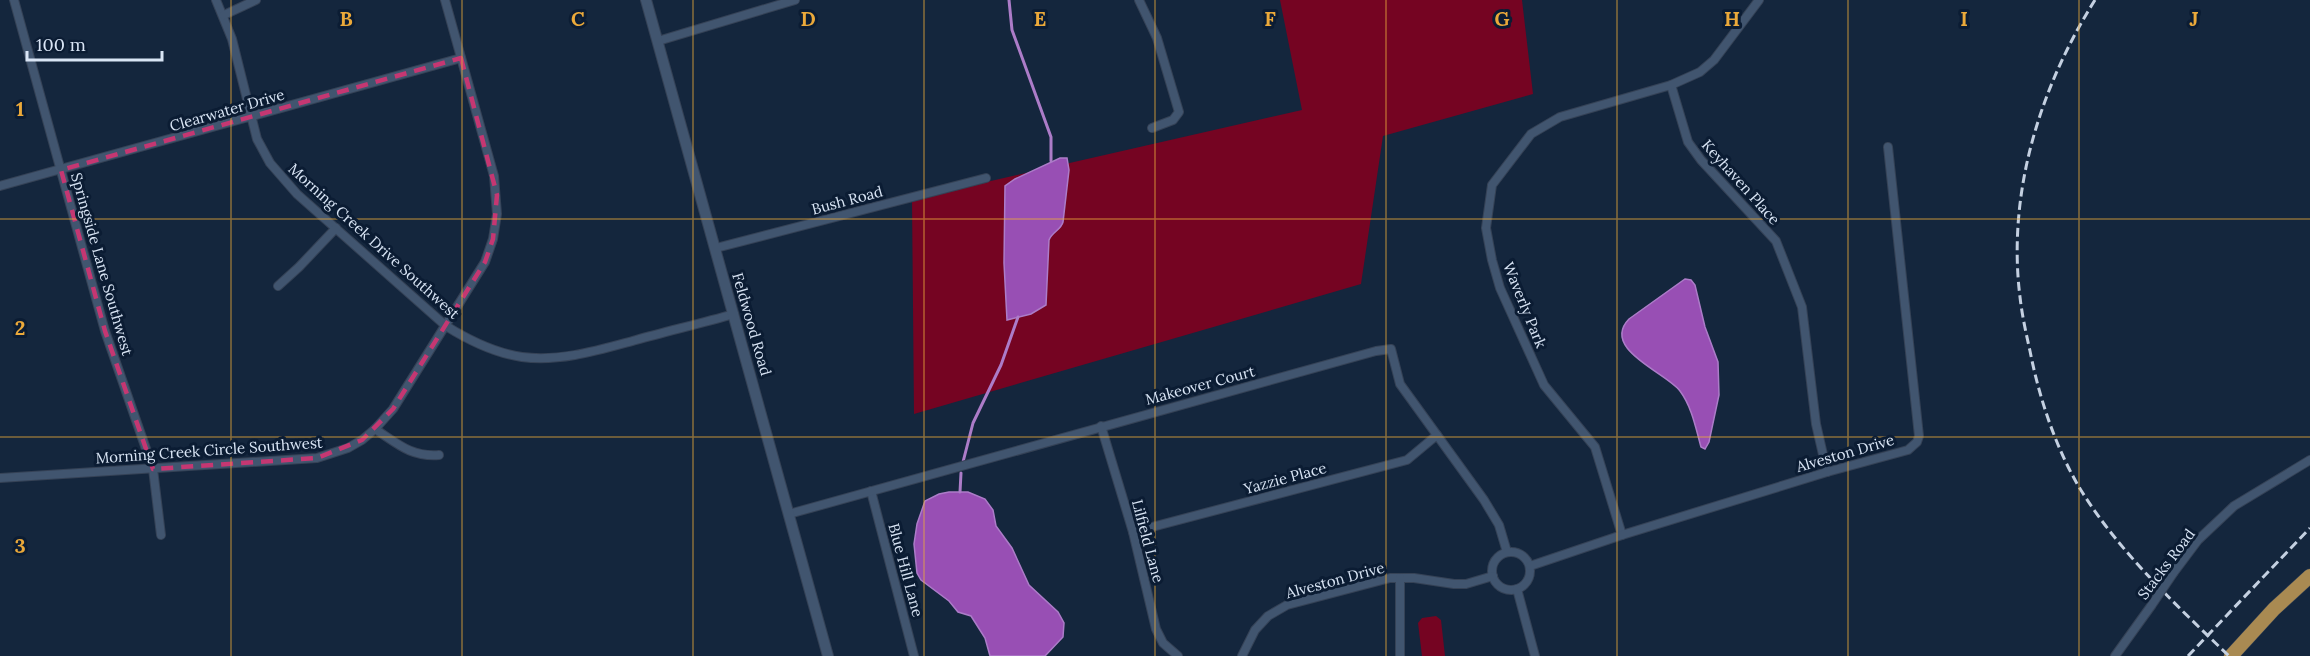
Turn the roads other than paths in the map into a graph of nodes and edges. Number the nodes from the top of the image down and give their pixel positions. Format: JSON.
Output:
{"nodes":[{"id":1,"x":14,"y":0,"type":"edge"},
{"id":2,"x":216,"y":0,"type":"edge"},
{"id":3,"x":256,"y":0,"type":"edge"},
{"id":4,"x":445,"y":0,"type":"edge"},
{"id":5,"x":646,"y":0,"type":"edge"},
{"id":6,"x":795,"y":0,"type":"edge"},
{"id":7,"x":1139,"y":0,"type":"edge"},
{"id":8,"x":1759,"y":0,"type":"edge"},
{"id":9,"x":224,"y":15,"type":"junction"},
{"id":10,"x":658,"y":40,"type":"junction"},
{"id":11,"x":461,"y":58,"type":"junction"},
{"id":12,"x":1671,"y":85,"type":"junction"},
{"id":13,"x":252,"y":117,"type":"junction"},
{"id":14,"x":1152,"y":128,"type":"dead end"},
{"id":15,"x":1888,"y":147,"type":"dead end"},
{"id":16,"x":61,"y":170,"type":"junction"},
{"id":17,"x":986,"y":178,"type":"dead end"},
{"id":18,"x":0,"y":186,"type":"edge"},
{"id":19,"x":336,"y":228,"type":"junction"},
{"id":20,"x":716,"y":248,"type":"junction"},
{"id":21,"x":278,"y":286,"type":"dead end"},
{"id":22,"x":734,"y":314,"type":"junction"},
{"id":23,"x":446,"y":326,"type":"junction"},
{"id":24,"x":1101,"y":426,"type":"junction"},
{"id":25,"x":375,"y":429,"type":"junction"},
{"id":26,"x":1437,"y":435,"type":"junction"},
{"id":27,"x":440,"y":455,"type":"dead end"},
{"id":28,"x":2310,"y":460,"type":"edge"},
{"id":29,"x":153,"y":469,"type":"junction"},
{"id":30,"x":1827,"y":472,"type":"junction"},
{"id":31,"x":0,"y":478,"type":"edge"},
{"id":32,"x":871,"y":491,"type":"junction"},
{"id":33,"x":789,"y":514,"type":"junction"},
{"id":34,"x":1133,"y":532,"type":"junction"},
{"id":35,"x":1622,"y":534,"type":"junction"},
{"id":36,"x":160,"y":535,"type":"dead end"},
{"id":37,"x":1507,"y":552,"type":"junction"},
{"id":38,"x":1530,"y":566,"type":"junction"},
{"id":39,"x":1493,"y":576,"type":"junction"},
{"id":40,"x":2310,"y":576,"type":"edge"},
{"id":41,"x":1400,"y":578,"type":"junction"},
{"id":42,"x":1516,"y":589,"type":"junction"},
{"id":43,"x":828,"y":656,"type":"edge"},
{"id":44,"x":914,"y":656,"type":"edge"},
{"id":45,"x":1178,"y":656,"type":"edge"},
{"id":46,"x":1242,"y":656,"type":"edge"},
{"id":47,"x":1400,"y":656,"type":"edge"},
{"id":48,"x":1535,"y":656,"type":"edge"},
{"id":49,"x":2115,"y":656,"type":"edge"},
{"id":50,"x":2231,"y":656,"type":"edge"}],
"edges":[{"from":1,"to":16,"type":"street","name":"Springside Lane Southwest"},
{"from":2,"to":9,"type":"street","name":"Morning Creek Drive Southwest"},
{"from":3,"to":9,"type":"street"},
{"from":4,"to":11,"type":"street","name":"Morning Creek Circle Southwest"},
{"from":5,"to":10,"type":"street","name":"Feldwood Road"},
{"from":6,"to":10,"type":"street"},
{"from":7,"to":14,"type":"street"},
{"from":8,"to":12,"type":"street","name":"Waverly Park"},
{"from":9,"to":13,"type":"street","name":"Morning Creek Drive Southwest"},
{"from":10,"to":20,"type":"street","name":"Feldwood Road"},
{"from":11,"to":13,"type":"street","name":"Clearwater Drive"},
{"from":11,"to":23,"type":"street","name":"Morning Creek Circle Southwest"},
{"from":12,"to":30,"type":"street","name":"Keyhaven Place"},
{"from":12,"to":35,"type":"street","name":"Waverly Park"},
{"from":13,"to":16,"type":"street","name":"Clearwater Drive"},
{"from":13,"to":19,"type":"street","name":"Morning Creek Drive Southwest"},
{"from":15,"to":30,"type":"street","name":"Alveston Drive"},
{"from":16,"to":18,"type":"street","name":"Clearwater Drive"},
{"from":16,"to":29,"type":"street","name":"Springside Lane Southwest"},
{"from":17,"to":20,"type":"street","name":"Bush Road"},
{"from":19,"to":21,"type":"street"},
{"from":19,"to":23,"type":"street","name":"Morning Creek Drive Southwest"},
{"from":20,"to":22,"type":"street","name":"Feldwood Road"},
{"from":22,"to":23,"type":"street","name":"Morning Creek Drive Southwest"},
{"from":22,"to":33,"type":"street","name":"Feldwood Road"},
{"from":23,"to":25,"type":"street","name":"Morning Creek Circle Southwest"},
{"from":24,"to":26,"type":"street","name":"Makeover Court"},
{"from":24,"to":32,"type":"street","name":"Makeover Court"},
{"from":24,"to":34,"type":"street","name":"Lilfield Lane"},
{"from":25,"to":27,"type":"street"},
{"from":25,"to":29,"type":"street","name":"Morning Creek Circle Southwest"},
{"from":26,"to":34,"type":"street","name":"Yazzie Place"},
{"from":26,"to":37,"type":"street","name":"Makeover Court"},
{"from":28,"to":49,"type":"street","name":"Stacks Road","bridge":true},
{"from":29,"to":31,"type":"street","name":"Morning Creek Circle Southwest"},
{"from":29,"to":36,"type":"street","name":"Springside Lane Southwest"},
{"from":30,"to":35,"type":"street","name":"Alveston Drive"},
{"from":32,"to":33,"type":"street","name":"Makeover Court"},
{"from":32,"to":44,"type":"street","name":"Blue Hill Lane"},
{"from":33,"to":43,"type":"street","name":"Feldwood Road"},
{"from":34,"to":45,"type":"street","name":"Lilfield Lane"},
{"from":35,"to":38,"type":"street","name":"Alveston Drive"},
{"from":37,"to":38,"type":"street"},
{"from":37,"to":39,"type":"street"},
{"from":38,"to":42,"type":"street"},
{"from":39,"to":41,"type":"street","name":"Alveston Drive"},
{"from":39,"to":42,"type":"street"},
{"from":40,"to":50,"type":"main road"},
{"from":41,"to":46,"type":"street","name":"Alveston Drive"},
{"from":41,"to":47,"type":"street"},
{"from":42,"to":48,"type":"street"}]}
